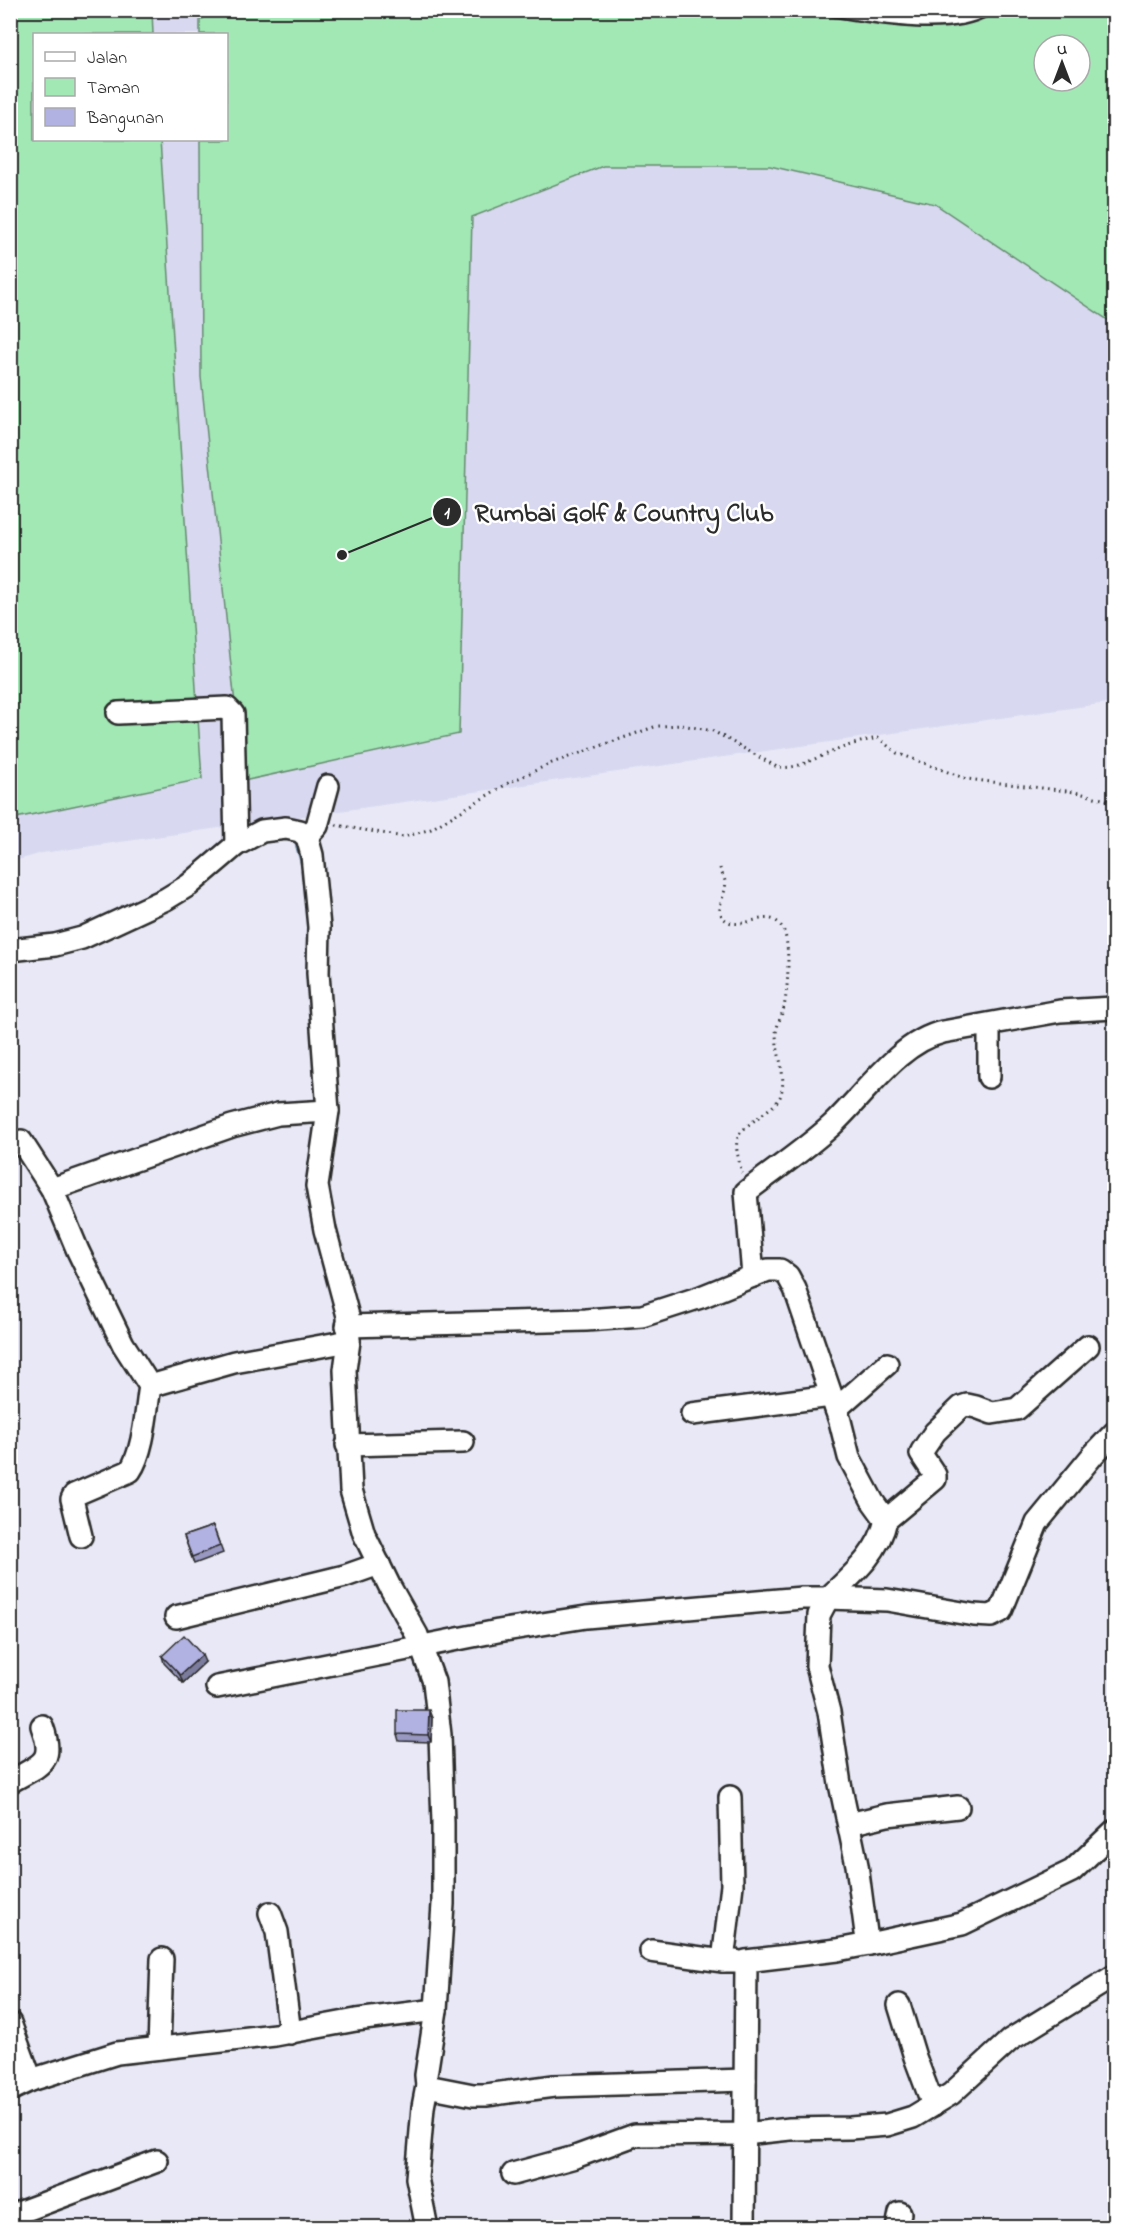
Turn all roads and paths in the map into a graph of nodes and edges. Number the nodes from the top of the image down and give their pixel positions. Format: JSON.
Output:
{"nodes":[{"id":1,"x":831,"y":10,"type":"edge"},
{"id":2,"x":986,"y":10,"type":"edge"},
{"id":3,"x":118,"y":713,"type":"dead end"},
{"id":4,"x":328,"y":786,"type":"dead end"},
{"id":5,"x":1114,"y":802,"type":"edge"},
{"id":6,"x":312,"y":831,"type":"junction"},
{"id":7,"x":236,"y":845,"type":"junction"},
{"id":8,"x":720,"y":868,"type":"dead end"},
{"id":9,"x":10,"y":950,"type":"edge"},
{"id":10,"x":1114,"y":1008,"type":"edge"},
{"id":11,"x":989,"y":1025,"type":"junction"},
{"id":12,"x":989,"y":1077,"type":"dead end"},
{"id":13,"x":328,"y":1111,"type":"junction"},
{"id":14,"x":21,"y":1141,"type":"dead end"},
{"id":15,"x":52,"y":1189,"type":"junction"},
{"id":16,"x":746,"y":1192,"type":"junction"},
{"id":17,"x":753,"y":1276,"type":"junction"},
{"id":18,"x":348,"y":1333,"type":"junction"},
{"id":19,"x":1088,"y":1346,"type":"dead end"},
{"id":20,"x":887,"y":1364,"type":"dead end"},
{"id":21,"x":150,"y":1386,"type":"junction"},
{"id":22,"x":834,"y":1403,"type":"junction"},
{"id":23,"x":692,"y":1414,"type":"dead end"},
{"id":24,"x":1114,"y":1433,"type":"edge"},
{"id":25,"x":463,"y":1442,"type":"dead end"},
{"id":26,"x":347,"y":1445,"type":"junction"},
{"id":27,"x":886,"y":1520,"type":"junction"},
{"id":28,"x":81,"y":1536,"type":"dead end"},
{"id":29,"x":379,"y":1564,"type":"junction"},
{"id":30,"x":828,"y":1598,"type":"junction"},
{"id":31,"x":176,"y":1617,"type":"dead end"},
{"id":32,"x":421,"y":1648,"type":"junction"},
{"id":33,"x":217,"y":1687,"type":"dead end"},
{"id":34,"x":42,"y":1726,"type":"dead end"},
{"id":35,"x":10,"y":1782,"type":"edge"},
{"id":36,"x":730,"y":1797,"type":"dead end"},
{"id":37,"x":958,"y":1807,"type":"dead end"},
{"id":38,"x":849,"y":1824,"type":"junction"},
{"id":39,"x":1114,"y":1831,"type":"edge"},
{"id":40,"x":270,"y":1913,"type":"dead end"},
{"id":41,"x":869,"y":1944,"type":"junction"},
{"id":42,"x":651,"y":1951,"type":"dead end"},
{"id":43,"x":162,"y":1959,"type":"dead end"},
{"id":44,"x":723,"y":1961,"type":"junction"},
{"id":45,"x":746,"y":1961,"type":"junction"},
{"id":46,"x":1114,"y":1976,"type":"edge"},
{"id":47,"x":899,"y":2005,"type":"dead end"},
{"id":48,"x":436,"y":2010,"type":"junction"},
{"id":49,"x":10,"y":2023,"type":"edge"},
{"id":50,"x":290,"y":2033,"type":"junction"},
{"id":51,"x":159,"y":2048,"type":"junction"},
{"id":52,"x":31,"y":2080,"type":"junction"},
{"id":53,"x":745,"y":2080,"type":"junction"},
{"id":54,"x":427,"y":2086,"type":"junction"},
{"id":55,"x":10,"y":2090,"type":"edge"},
{"id":56,"x":933,"y":2105,"type":"junction"},
{"id":57,"x":744,"y":2133,"type":"junction"},
{"id":58,"x":157,"y":2161,"type":"dead end"},
{"id":59,"x":513,"y":2174,"type":"dead end"},
{"id":60,"x":10,"y":2216,"type":"edge"},
{"id":61,"x":427,"y":2228,"type":"edge"},
{"id":62,"x":744,"y":2228,"type":"edge"}],
"edges":[{"from":1,"to":2,"type":"lane"},
{"from":3,"to":7,"type":"street"},
{"from":4,"to":6,"type":"street"},
{"from":5,"to":6,"type":"path"},
{"from":6,"to":7,"type":"street"},
{"from":6,"to":13,"type":"street"},
{"from":7,"to":9,"type":"street"},
{"from":8,"to":16,"type":"path"},
{"from":10,"to":11,"type":"street"},
{"from":11,"to":12,"type":"street"},
{"from":11,"to":16,"type":"street"},
{"from":13,"to":15,"type":"street"},
{"from":13,"to":18,"type":"street"},
{"from":14,"to":15,"type":"street"},
{"from":15,"to":21,"type":"street"},
{"from":16,"to":17,"type":"street"},
{"from":17,"to":18,"type":"street"},
{"from":17,"to":22,"type":"street"},
{"from":18,"to":21,"type":"street"},
{"from":18,"to":26,"type":"street"},
{"from":19,"to":27,"type":"street"},
{"from":20,"to":22,"type":"street"},
{"from":21,"to":28,"type":"street"},
{"from":22,"to":23,"type":"street"},
{"from":22,"to":27,"type":"street"},
{"from":24,"to":30,"type":"street"},
{"from":25,"to":26,"type":"street"},
{"from":26,"to":29,"type":"street"},
{"from":27,"to":30,"type":"street"},
{"from":29,"to":31,"type":"street"},
{"from":29,"to":32,"type":"street"},
{"from":30,"to":32,"type":"street"},
{"from":30,"to":38,"type":"street"},
{"from":32,"to":33,"type":"street"},
{"from":32,"to":48,"type":"street"},
{"from":34,"to":35,"type":"street"},
{"from":36,"to":44,"type":"street"},
{"from":37,"to":38,"type":"street"},
{"from":38,"to":41,"type":"street"},
{"from":39,"to":41,"type":"street"},
{"from":40,"to":50,"type":"street"},
{"from":41,"to":45,"type":"street"},
{"from":42,"to":44,"type":"street"},
{"from":43,"to":51,"type":"street"},
{"from":44,"to":45,"type":"street"},
{"from":45,"to":53,"type":"street"},
{"from":46,"to":56,"type":"street"},
{"from":47,"to":56,"type":"street"},
{"from":48,"to":50,"type":"street"},
{"from":48,"to":54,"type":"street"},
{"from":49,"to":52,"type":"street"},
{"from":50,"to":51,"type":"street"},
{"from":51,"to":52,"type":"street"},
{"from":52,"to":55,"type":"street"},
{"from":53,"to":54,"type":"street"},
{"from":53,"to":57,"type":"street"},
{"from":54,"to":61,"type":"street"},
{"from":56,"to":57,"type":"street"},
{"from":57,"to":59,"type":"street"},
{"from":57,"to":62,"type":"street"},
{"from":58,"to":60,"type":"street"}]}
